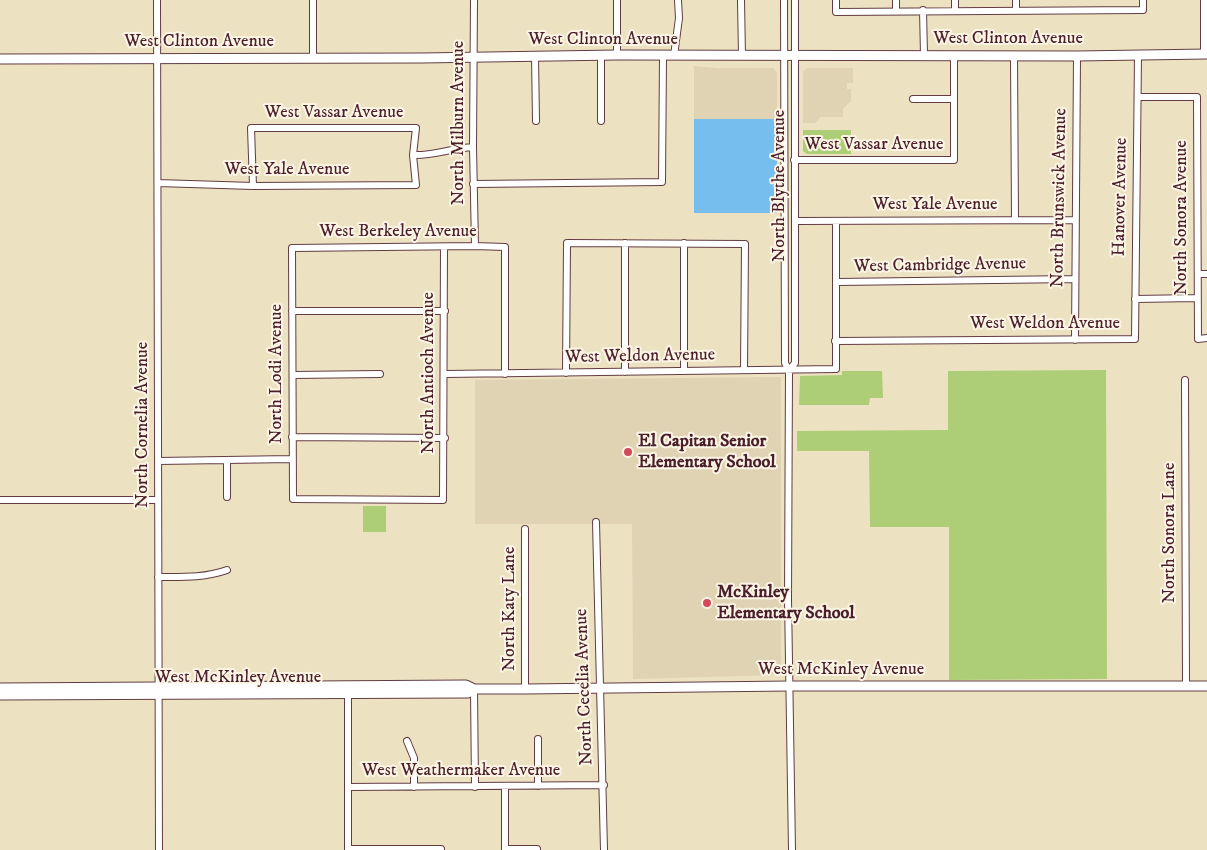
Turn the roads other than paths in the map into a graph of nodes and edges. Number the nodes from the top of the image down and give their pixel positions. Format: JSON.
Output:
{"nodes":[{"id":1,"x":157,"y":0,"type":"edge"},
{"id":2,"x":314,"y":0,"type":"edge"},
{"id":3,"x":474,"y":0,"type":"edge"},
{"id":4,"x":617,"y":0,"type":"edge"},
{"id":5,"x":678,"y":0,"type":"edge"},
{"id":6,"x":741,"y":0,"type":"edge"},
{"id":7,"x":784,"y":0,"type":"edge"},
{"id":8,"x":795,"y":0,"type":"edge"},
{"id":9,"x":836,"y":0,"type":"edge"},
{"id":10,"x":896,"y":0,"type":"edge"},
{"id":11,"x":955,"y":0,"type":"edge"},
{"id":12,"x":1016,"y":0,"type":"edge"},
{"id":13,"x":1143,"y":0,"type":"edge"},
{"id":14,"x":1204,"y":0,"type":"edge"},
{"id":15,"x":1206,"y":8,"type":"edge"},
{"id":16,"x":896,"y":10,"type":"junction"},
{"id":17,"x":923,"y":10,"type":"junction"},
{"id":18,"x":955,"y":10,"type":"junction"},
{"id":19,"x":1016,"y":10,"type":"junction"},
{"id":20,"x":1206,"y":54,"type":"edge"},
{"id":21,"x":784,"y":55,"type":"junction"},
{"id":22,"x":795,"y":55,"type":"junction"},
{"id":23,"x":954,"y":55,"type":"junction"},
{"id":24,"x":1138,"y":55,"type":"junction"},
{"id":25,"x":473,"y":56,"type":"junction"},
{"id":26,"x":535,"y":56,"type":"junction"},
{"id":27,"x":601,"y":56,"type":"junction"},
{"id":28,"x":618,"y":56,"type":"junction"},
{"id":29,"x":674,"y":56,"type":"junction"},
{"id":30,"x":742,"y":56,"type":"junction"},
{"id":31,"x":924,"y":56,"type":"junction"},
{"id":32,"x":1014,"y":56,"type":"junction"},
{"id":33,"x":1077,"y":56,"type":"junction"},
{"id":34,"x":663,"y":57,"type":"junction"},
{"id":35,"x":158,"y":58,"type":"junction"},
{"id":36,"x":313,"y":58,"type":"junction"},
{"id":37,"x":0,"y":59,"type":"edge"},
{"id":38,"x":1138,"y":97,"type":"junction"},
{"id":39,"x":913,"y":99,"type":"dead end"},
{"id":40,"x":954,"y":99,"type":"junction"},
{"id":41,"x":536,"y":122,"type":"dead end"},
{"id":42,"x":600,"y":122,"type":"dead end"},
{"id":43,"x":473,"y":147,"type":"junction"},
{"id":44,"x":413,"y":155,"type":"junction"},
{"id":45,"x":794,"y":160,"type":"junction"},
{"id":46,"x":158,"y":183,"type":"junction"},
{"id":47,"x":473,"y":184,"type":"junction"},
{"id":48,"x":253,"y":186,"type":"junction"},
{"id":49,"x":1198,"y":210,"type":"junction"},
{"id":50,"x":1207,"y":210,"type":"edge"},
{"id":51,"x":836,"y":220,"type":"junction"},
{"id":52,"x":1015,"y":220,"type":"junction"},
{"id":53,"x":1076,"y":220,"type":"junction"},
{"id":54,"x":795,"y":221,"type":"junction"},
{"id":55,"x":625,"y":243,"type":"junction"},
{"id":56,"x":684,"y":243,"type":"junction"},
{"id":57,"x":475,"y":246,"type":"junction"},
{"id":58,"x":444,"y":247,"type":"junction"},
{"id":59,"x":292,"y":248,"type":"joint"},
{"id":60,"x":1198,"y":274,"type":"junction"},
{"id":61,"x":1207,"y":274,"type":"edge"},
{"id":62,"x":1074,"y":279,"type":"junction"},
{"id":63,"x":837,"y":282,"type":"junction"},
{"id":64,"x":1196,"y":298,"type":"junction"},
{"id":65,"x":1135,"y":299,"type":"junction"},
{"id":66,"x":292,"y":311,"type":"junction"},
{"id":67,"x":445,"y":312,"type":"junction"},
{"id":68,"x":1207,"y":338,"type":"edge"},
{"id":69,"x":1135,"y":339,"type":"joint"},
{"id":70,"x":1075,"y":340,"type":"junction"},
{"id":71,"x":835,"y":341,"type":"junction"},
{"id":72,"x":684,"y":370,"type":"junction"},
{"id":73,"x":744,"y":370,"type":"junction"},
{"id":74,"x":789,"y":370,"type":"junction"},
{"id":75,"x":625,"y":372,"type":"junction"},
{"id":76,"x":566,"y":373,"type":"junction"},
{"id":77,"x":380,"y":374,"type":"dead end"},
{"id":78,"x":445,"y":374,"type":"junction"},
{"id":79,"x":505,"y":374,"type":"junction"},
{"id":80,"x":293,"y":375,"type":"junction"},
{"id":81,"x":1185,"y":380,"type":"dead end"},
{"id":82,"x":292,"y":437,"type":"junction"},
{"id":83,"x":445,"y":438,"type":"junction"},
{"id":84,"x":292,"y":459,"type":"junction"},
{"id":85,"x":227,"y":460,"type":"junction"},
{"id":86,"x":158,"y":461,"type":"junction"},
{"id":87,"x":228,"y":496,"type":"dead end"},
{"id":88,"x":293,"y":499,"type":"joint"},
{"id":89,"x":0,"y":500,"type":"edge"},
{"id":90,"x":158,"y":500,"type":"junction"},
{"id":91,"x":596,"y":522,"type":"dead end"},
{"id":92,"x":525,"y":529,"type":"dead end"},
{"id":93,"x":227,"y":570,"type":"dead end"},
{"id":94,"x":158,"y":577,"type":"junction"},
{"id":95,"x":790,"y":686,"type":"junction"},
{"id":96,"x":1186,"y":686,"type":"junction"},
{"id":97,"x":1207,"y":686,"type":"edge"},
{"id":98,"x":0,"y":688,"type":"edge"},
{"id":99,"x":599,"y":688,"type":"junction"},
{"id":100,"x":474,"y":689,"type":"junction"},
{"id":101,"x":525,"y":689,"type":"junction"},
{"id":102,"x":159,"y":691,"type":"junction"},
{"id":103,"x":348,"y":694,"type":"junction"},
{"id":104,"x":0,"y":695,"type":"edge"},
{"id":105,"x":538,"y":739,"type":"dead end"},
{"id":106,"x":407,"y":741,"type":"dead end"},
{"id":107,"x":604,"y":785,"type":"junction"},
{"id":108,"x":538,"y":786,"type":"junction"},
{"id":109,"x":348,"y":787,"type":"junction"},
{"id":110,"x":414,"y":787,"type":"junction"},
{"id":111,"x":475,"y":787,"type":"junction"},
{"id":112,"x":505,"y":787,"type":"junction"},
{"id":113,"x":441,"y":849,"type":"dead end"},
{"id":114,"x":505,"y":849,"type":"edge"},
{"id":115,"x":537,"y":849,"type":"edge"},
{"id":116,"x":159,"y":850,"type":"edge"},
{"id":117,"x":348,"y":850,"type":"edge"},
{"id":118,"x":604,"y":850,"type":"edge"},
{"id":119,"x":792,"y":850,"type":"edge"}],
"edges":[{"from":1,"to":35,"type":"street","name":"North Cornelia Avenue"},
{"from":2,"to":36,"type":"street"},
{"from":3,"to":25,"type":"street","name":"North Milburn Avenue"},
{"from":4,"to":28,"type":"street"},
{"from":5,"to":29,"type":"street"},
{"from":6,"to":30,"type":"street"},
{"from":7,"to":21,"type":"street","name":"North Blythe Avenue"},
{"from":8,"to":22,"type":"street","name":"North Blythe Avenue"},
{"from":9,"to":16,"type":"street"},
{"from":10,"to":16,"type":"street"},
{"from":11,"to":18,"type":"street"},
{"from":12,"to":19,"type":"street"},
{"from":13,"to":19,"type":"street"},
{"from":14,"to":15,"type":"street"},
{"from":15,"to":20,"type":"street"},
{"from":16,"to":17,"type":"street"},
{"from":17,"to":18,"type":"street"},
{"from":17,"to":31,"type":"street"},
{"from":18,"to":19,"type":"street"},
{"from":20,"to":24,"type":"main road","name":"West Clinton Avenue"},
{"from":21,"to":22,"type":"main road","name":"West Clinton Avenue"},
{"from":21,"to":30,"type":"main road","name":"West Clinton Avenue"},
{"from":21,"to":74,"type":"street","name":"North Blythe Avenue"},
{"from":22,"to":31,"type":"main road","name":"West Clinton Avenue"},
{"from":22,"to":45,"type":"street","name":"North Blythe Avenue"},
{"from":23,"to":31,"type":"main road","name":"West Clinton Avenue"},
{"from":23,"to":32,"type":"main road","name":"West Clinton Avenue"},
{"from":23,"to":40,"type":"street"},
{"from":24,"to":33,"type":"main road","name":"West Clinton Avenue"},
{"from":24,"to":38,"type":"street","name":"Hanover Avenue"},
{"from":25,"to":26,"type":"main road","name":"West Clinton Avenue"},
{"from":25,"to":36,"type":"main road","name":"West Clinton Avenue"},
{"from":25,"to":43,"type":"street","name":"North Milburn Avenue"},
{"from":26,"to":27,"type":"main road","name":"West Clinton Avenue"},
{"from":26,"to":41,"type":"street"},
{"from":27,"to":28,"type":"main road","name":"West Clinton Avenue"},
{"from":27,"to":42,"type":"street"},
{"from":28,"to":34,"type":"main road","name":"West Clinton Avenue"},
{"from":29,"to":30,"type":"main road","name":"West Clinton Avenue"},
{"from":29,"to":34,"type":"main road","name":"West Clinton Avenue"},
{"from":32,"to":33,"type":"main road","name":"West Clinton Avenue"},
{"from":32,"to":52,"type":"street"},
{"from":33,"to":53,"type":"street","name":"North Brunswick Avenue"},
{"from":34,"to":47,"type":"street"},
{"from":35,"to":36,"type":"main road","name":"West Clinton Avenue"},
{"from":35,"to":37,"type":"main road","name":"West Clinton Avenue"},
{"from":35,"to":46,"type":"street","name":"North Cornelia Avenue"},
{"from":38,"to":49,"type":"street","name":"North Sonora Avenue"},
{"from":38,"to":65,"type":"street","name":"Hanover Avenue"},
{"from":39,"to":40,"type":"street"},
{"from":40,"to":45,"type":"street","name":"West Vassar Avenue"},
{"from":43,"to":44,"type":"street"},
{"from":43,"to":47,"type":"street","name":"North Milburn Avenue"},
{"from":44,"to":48,"type":"street","name":"West Yale Avenue"},
{"from":44,"to":48,"type":"street","name":"West Vassar Avenue"},
{"from":45,"to":54,"type":"street","name":"North Blythe Avenue"},
{"from":46,"to":48,"type":"street","name":"West Yale Avenue"},
{"from":46,"to":86,"type":"street","name":"North Cornelia Avenue"},
{"from":47,"to":57,"type":"street","name":"North Milburn Avenue"},
{"from":49,"to":50,"type":"street"},
{"from":49,"to":60,"type":"street","name":"North Sonora Avenue"},
{"from":51,"to":52,"type":"street","name":"West Yale Avenue"},
{"from":51,"to":54,"type":"street","name":"West Yale Avenue"},
{"from":51,"to":63,"type":"street"},
{"from":52,"to":53,"type":"street","name":"West Yale Avenue"},
{"from":53,"to":62,"type":"street","name":"North Brunswick Avenue"},
{"from":54,"to":74,"type":"street","name":"North Blythe Avenue"},
{"from":55,"to":56,"type":"street"},
{"from":55,"to":75,"type":"street"},
{"from":55,"to":76,"type":"street"},
{"from":56,"to":72,"type":"street"},
{"from":56,"to":73,"type":"street"},
{"from":57,"to":58,"type":"street","name":"West Berkeley Avenue"},
{"from":57,"to":79,"type":"street","name":"West Berkeley Avenue"},
{"from":58,"to":59,"type":"street","name":"West Berkeley Avenue"},
{"from":58,"to":67,"type":"street","name":"North Antioch Avenue"},
{"from":59,"to":66,"type":"street","name":"North Lodi Avenue"},
{"from":60,"to":61,"type":"street"},
{"from":60,"to":64,"type":"street","name":"North Sonora Avenue"},
{"from":62,"to":63,"type":"street","name":"West Cambridge Avenue"},
{"from":62,"to":70,"type":"street","name":"North Brunswick Avenue"},
{"from":63,"to":71,"type":"street"},
{"from":64,"to":65,"type":"street"},
{"from":64,"to":68,"type":"street","name":"North Sonora Avenue"},
{"from":65,"to":69,"type":"street","name":"Hanover Avenue"},
{"from":66,"to":67,"type":"street"},
{"from":66,"to":80,"type":"street","name":"North Lodi Avenue"},
{"from":67,"to":78,"type":"street","name":"North Antioch Avenue"},
{"from":69,"to":70,"type":"street","name":"West Weldon Avenue"},
{"from":70,"to":71,"type":"street","name":"West Weldon Avenue"},
{"from":71,"to":74,"type":"street","name":"West Weldon Avenue"},
{"from":72,"to":73,"type":"street","name":"West Weldon Avenue"},
{"from":72,"to":75,"type":"street","name":"West Weldon Avenue"},
{"from":73,"to":74,"type":"street","name":"West Weldon Avenue"},
{"from":74,"to":95,"type":"street","name":"North Blythe Avenue"},
{"from":75,"to":76,"type":"street","name":"West Weldon Avenue"},
{"from":76,"to":79,"type":"street","name":"West Weldon Avenue"},
{"from":77,"to":80,"type":"street"},
{"from":78,"to":79,"type":"street","name":"West Weldon Avenue"},
{"from":78,"to":83,"type":"street","name":"North Antioch Avenue"},
{"from":80,"to":82,"type":"street","name":"North Lodi Avenue"},
{"from":81,"to":96,"type":"street","name":"North Sonora Lane"},
{"from":82,"to":83,"type":"street"},
{"from":82,"to":84,"type":"street","name":"North Lodi Avenue"},
{"from":83,"to":88,"type":"street","name":"North Antioch Avenue"},
{"from":84,"to":85,"type":"street"},
{"from":84,"to":88,"type":"street","name":"North Lodi Avenue"},
{"from":85,"to":86,"type":"street"},
{"from":85,"to":87,"type":"street"},
{"from":86,"to":90,"type":"street","name":"North Cornelia Avenue"},
{"from":89,"to":90,"type":"street"},
{"from":90,"to":94,"type":"street","name":"North Cornelia Avenue"},
{"from":91,"to":99,"type":"street","name":"North Cecelia Avenue"},
{"from":92,"to":101,"type":"street","name":"North Katy Lane"},
{"from":93,"to":94,"type":"street"},
{"from":94,"to":102,"type":"street","name":"North Cornelia Avenue"},
{"from":95,"to":96,"type":"main road","name":"West McKinley Avenue"},
{"from":95,"to":99,"type":"main road","name":"West McKinley Avenue"},
{"from":95,"to":119,"type":"street","name":"North Blythe Avenue"},
{"from":96,"to":97,"type":"main road","name":"West McKinley Avenue"},
{"from":98,"to":102,"type":"main road","name":"West McKinley Avenue"},
{"from":99,"to":101,"type":"main road","name":"West McKinley Avenue"},
{"from":99,"to":107,"type":"street","name":"North Cecelia Avenue"},
{"from":100,"to":101,"type":"main road","name":"West McKinley Avenue"},
{"from":100,"to":102,"type":"main road","name":"West McKinley Avenue"},
{"from":100,"to":103,"type":"main road","name":"West McKinley Avenue"},
{"from":100,"to":111,"type":"street"},
{"from":102,"to":103,"type":"main road","name":"West McKinley Avenue"},
{"from":102,"to":104,"type":"main road","name":"West McKinley Avenue"},
{"from":102,"to":116,"type":"street","name":"North Cornelia Avenue"},
{"from":103,"to":109,"type":"street"},
{"from":105,"to":108,"type":"street"},
{"from":106,"to":110,"type":"street"},
{"from":107,"to":108,"type":"street","name":"West Weathermaker Avenue"},
{"from":107,"to":118,"type":"street","name":"North Cecelia Avenue"},
{"from":108,"to":112,"type":"street","name":"West Weathermaker Avenue"},
{"from":109,"to":110,"type":"street","name":"West Weathermaker Avenue"},
{"from":109,"to":117,"type":"street"},
{"from":110,"to":111,"type":"street","name":"West Weathermaker Avenue"},
{"from":111,"to":112,"type":"street","name":"West Weathermaker Avenue"},
{"from":112,"to":114,"type":"street"},
{"from":113,"to":117,"type":"street"},
{"from":114,"to":115,"type":"street"}]}
